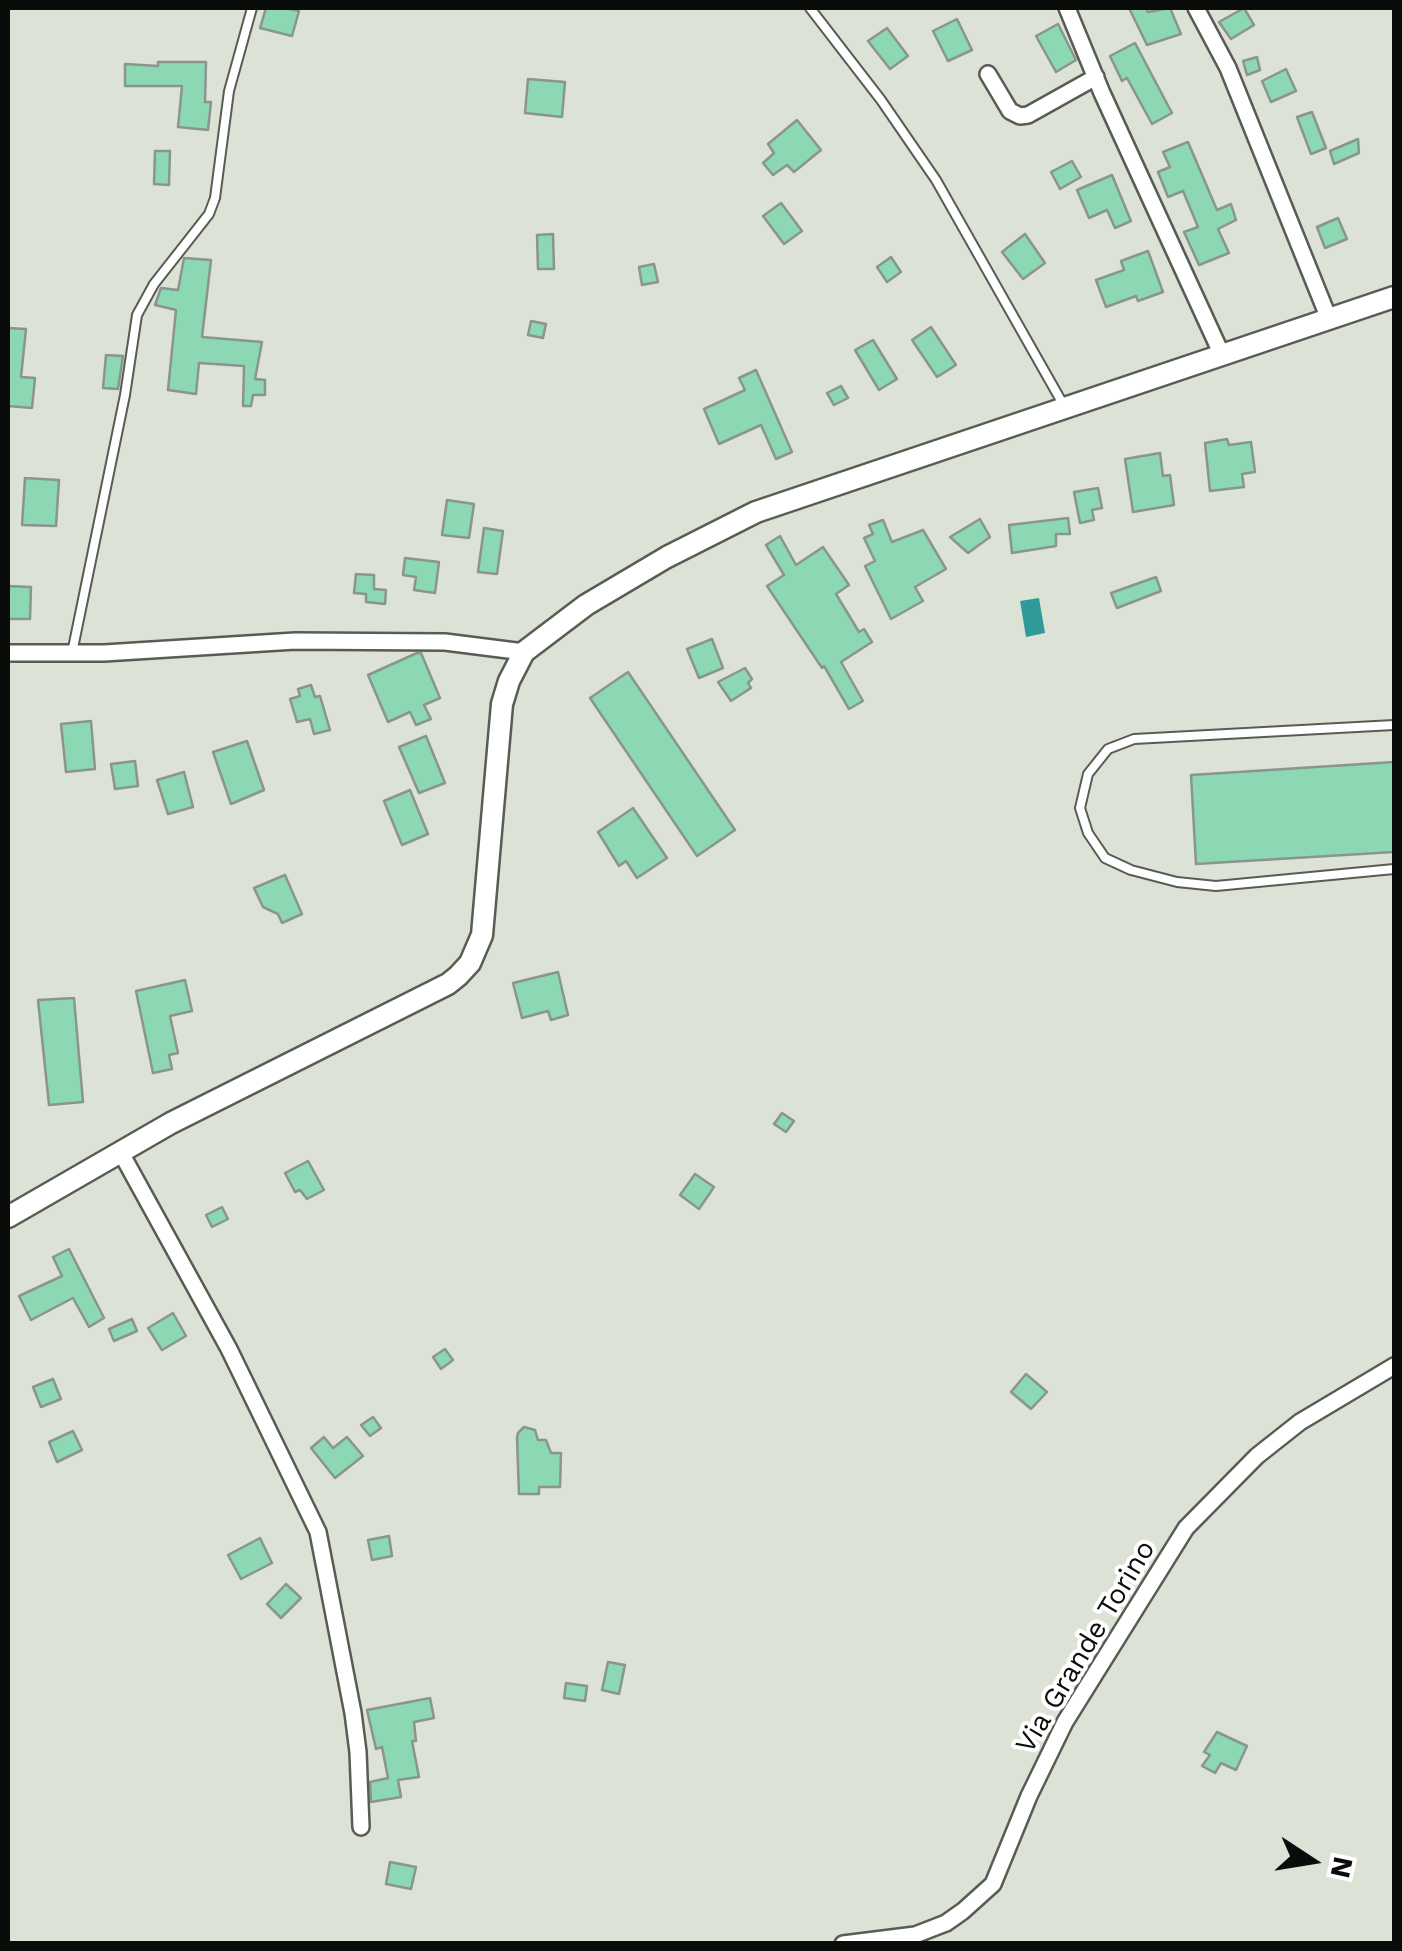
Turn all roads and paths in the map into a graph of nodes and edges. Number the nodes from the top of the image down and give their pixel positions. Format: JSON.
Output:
{"nodes":[{"id":1,"x":252,"y":8,"type":"edge"},
{"id":2,"x":810,"y":8,"type":"edge"},
{"id":3,"x":1067,"y":8,"type":"edge"},
{"id":4,"x":1196,"y":8,"type":"edge"},
{"id":5,"x":988,"y":74,"type":"dead end"},
{"id":6,"x":1096,"y":77,"type":"junction"},
{"id":7,"x":1394,"y":297,"type":"edge"},
{"id":8,"x":1329,"y":319,"type":"junction"},
{"id":9,"x":1222,"y":355,"type":"junction"},
{"id":10,"x":1066,"y":408,"type":"junction"},
{"id":11,"x":524,"y":652,"type":"junction"},
{"id":12,"x":8,"y":653,"type":"edge"},
{"id":13,"x":72,"y":653,"type":"junction"},
{"id":14,"x":1394,"y":724,"type":"edge"},
{"id":15,"x":1394,"y":869,"type":"edge"},
{"id":16,"x":120,"y":1152,"type":"junction"},
{"id":17,"x":8,"y":1216,"type":"edge"},
{"id":18,"x":1394,"y":1366,"type":"edge"},
{"id":19,"x":360,"y":1827,"type":"dead end"},
{"id":20,"x":843,"y":1944,"type":"edge"}],
"edges":[{"from":1,"to":13,"type":"lane"},
{"from":2,"to":10,"type":"lane"},
{"from":3,"to":6,"type":"street"},
{"from":4,"to":8,"type":"street"},
{"from":5,"to":6,"type":"street"},
{"from":6,"to":9,"type":"street"},
{"from":7,"to":8,"type":"street"},
{"from":8,"to":9,"type":"street"},
{"from":9,"to":10,"type":"street"},
{"from":10,"to":11,"type":"street"},
{"from":11,"to":13,"type":"street"},
{"from":11,"to":16,"type":"street"},
{"from":12,"to":13,"type":"street"},
{"from":14,"to":15,"type":"lane"},
{"from":16,"to":17,"type":"street"},
{"from":16,"to":19,"type":"street"},
{"from":18,"to":20,"type":"street","name":"Via Grande Torino"}]}
